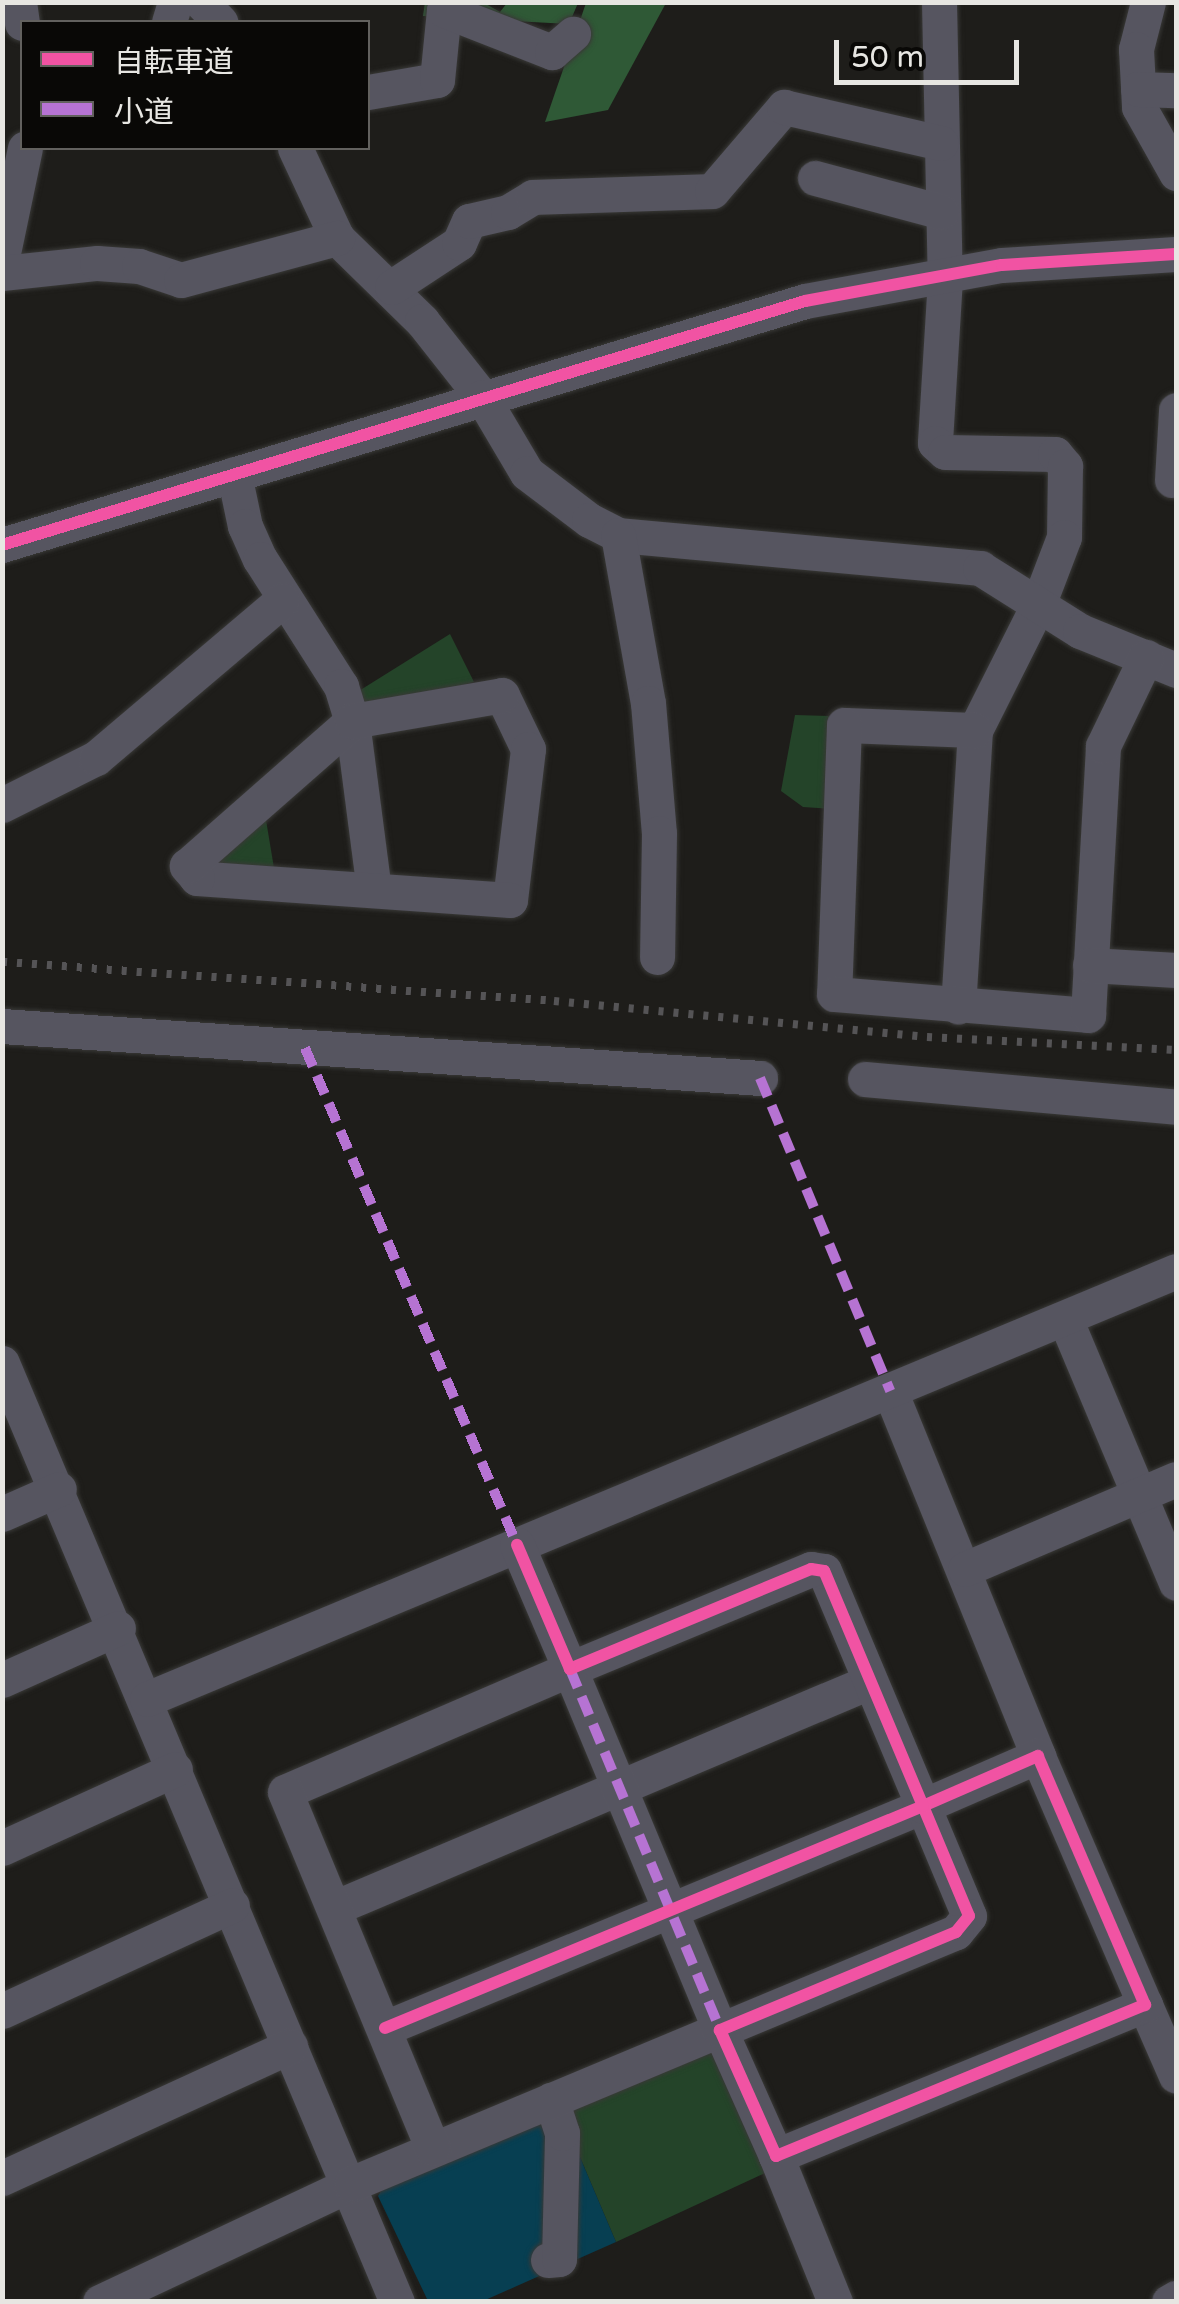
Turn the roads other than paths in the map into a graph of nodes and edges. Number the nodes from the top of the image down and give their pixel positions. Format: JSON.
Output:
{"nodes":[{"id":1,"x":939,"y":2,"type":"edge"},
{"id":2,"x":1148,"y":2,"type":"edge"},
{"id":3,"x":573,"y":34,"type":"dead end"},
{"id":4,"x":1138,"y":89,"type":"junction"},
{"id":5,"x":1176,"y":90,"type":"edge"},
{"id":6,"x":370,"y":92,"type":"edge"},
{"id":7,"x":940,"y":144,"type":"junction"},
{"id":8,"x":25,"y":150,"type":"edge"},
{"id":9,"x":297,"y":150,"type":"edge"},
{"id":10,"x":1176,"y":172,"type":"edge"},
{"id":11,"x":816,"y":178,"type":"dead end"},
{"id":12,"x":942,"y":212,"type":"junction"},
{"id":13,"x":337,"y":238,"type":"junction"},
{"id":14,"x":1176,"y":254,"type":"edge"},
{"id":15,"x":2,"y":258,"type":"edge"},
{"id":16,"x":2,"y":273,"type":"edge"},
{"id":17,"x":946,"y":278,"type":"junction"},
{"id":18,"x":392,"y":288,"type":"junction"},
{"id":19,"x":482,"y":397,"type":"junction"},
{"id":20,"x":1176,"y":410,"type":"edge"},
{"id":21,"x":234,"y":474,"type":"junction"},
{"id":22,"x":1172,"y":480,"type":"dead end"},
{"id":23,"x":618,"y":535,"type":"junction"},
{"id":24,"x":2,"y":546,"type":"edge"},
{"id":25,"x":282,"y":600,"type":"junction"},
{"id":26,"x":1038,"y":605,"type":"junction"},
{"id":27,"x":1161,"y":664,"type":"edge"},
{"id":28,"x":352,"y":721,"type":"junction"},
{"id":29,"x":975,"y":730,"type":"junction"},
{"id":30,"x":2,"y":805,"type":"edge"},
{"id":31,"x":374,"y":890,"type":"junction"},
{"id":32,"x":656,"y":957,"type":"dead end"},
{"id":33,"x":1090,"y":965,"type":"junction"},
{"id":34,"x":1176,"y":970,"type":"edge"},
{"id":35,"x":958,"y":1006,"type":"junction"},
{"id":36,"x":2,"y":1026,"type":"edge"},
{"id":37,"x":760,"y":1078,"type":"dead end"},
{"id":38,"x":865,"y":1079,"type":"dead end"},
{"id":39,"x":1176,"y":1107,"type":"edge"},
{"id":40,"x":1176,"y":1271,"type":"edge"},
{"id":41,"x":1066,"y":1321,"type":"junction"},
{"id":42,"x":2,"y":1363,"type":"edge"},
{"id":43,"x":890,"y":1391,"type":"junction"},
{"id":44,"x":1176,"y":1479,"type":"edge"},
{"id":45,"x":59,"y":1489,"type":"junction"},
{"id":46,"x":1140,"y":1494,"type":"junction"},
{"id":47,"x":2,"y":1514,"type":"edge"},
{"id":48,"x":517,"y":1545,"type":"junction"},
{"id":49,"x":965,"y":1569,"type":"junction"},
{"id":50,"x":1176,"y":1583,"type":"edge"},
{"id":51,"x":118,"y":1628,"type":"junction"},
{"id":52,"x":570,"y":1670,"type":"junction"},
{"id":53,"x":2,"y":1680,"type":"edge"},
{"id":54,"x":869,"y":1682,"type":"junction"},
{"id":55,"x":148,"y":1699,"type":"junction"},
{"id":56,"x":1038,"y":1756,"type":"junction"},
{"id":57,"x":175,"y":1769,"type":"junction"},
{"id":58,"x":620,"y":1792,"type":"junction"},
{"id":59,"x":923,"y":1806,"type":"junction"},
{"id":60,"x":2,"y":1848,"type":"edge"},
{"id":61,"x":232,"y":1906,"type":"junction"},
{"id":62,"x":336,"y":1908,"type":"junction"},
{"id":63,"x":671,"y":1910,"type":"junction"},
{"id":64,"x":1145,"y":2005,"type":"junction"},
{"id":65,"x":2,"y":2012,"type":"edge"},
{"id":66,"x":385,"y":2028,"type":"junction"},
{"id":67,"x":720,"y":2030,"type":"junction"},
{"id":68,"x":290,"y":2046,"type":"junction"},
{"id":69,"x":1176,"y":2076,"type":"edge"},
{"id":70,"x":550,"y":2100,"type":"junction"},
{"id":71,"x":433,"y":2149,"type":"junction"},
{"id":72,"x":776,"y":2156,"type":"junction"},
{"id":73,"x":2,"y":2178,"type":"edge"},
{"id":74,"x":351,"y":2184,"type":"junction"},
{"id":75,"x":548,"y":2260,"type":"dead end"},
{"id":76,"x":388,"y":2297,"type":"edge"},
{"id":77,"x":1176,"y":2298,"type":"edge"},
{"id":78,"x":100,"y":2302,"type":"edge"},
{"id":79,"x":835,"y":2302,"type":"edge"},
{"id":80,"x":1169,"y":2302,"type":"edge"}],
"edges":[{"from":1,"to":7,"type":"street"},
{"from":2,"to":4,"type":"street"},
{"from":3,"to":6,"type":"street"},
{"from":4,"to":5,"type":"street"},
{"from":4,"to":10,"type":"street"},
{"from":7,"to":12,"type":"street"},
{"from":7,"to":18,"type":"street"},
{"from":8,"to":15,"type":"street"},
{"from":9,"to":13,"type":"street"},
{"from":11,"to":12,"type":"street"},
{"from":12,"to":17,"type":"street"},
{"from":13,"to":16,"type":"street"},
{"from":13,"to":18,"type":"street"},
{"from":14,"to":17,"type":"street"},
{"from":17,"to":19,"type":"street"},
{"from":17,"to":26,"type":"street"},
{"from":18,"to":19,"type":"street"},
{"from":19,"to":21,"type":"street"},
{"from":19,"to":23,"type":"street"},
{"from":20,"to":22,"type":"street"},
{"from":21,"to":24,"type":"street"},
{"from":21,"to":25,"type":"street"},
{"from":23,"to":26,"type":"street"},
{"from":23,"to":32,"type":"street"},
{"from":25,"to":28,"type":"street"},
{"from":25,"to":30,"type":"street"},
{"from":26,"to":27,"type":"street"},
{"from":26,"to":29,"type":"street"},
{"from":27,"to":33,"type":"street"},
{"from":28,"to":31,"type":"street"},
{"from":28,"to":31,"type":"street"},
{"from":28,"to":31,"type":"street"},
{"from":29,"to":35,"type":"street"},
{"from":29,"to":35,"type":"street"},
{"from":33,"to":34,"type":"street"},
{"from":33,"to":35,"type":"street"},
{"from":36,"to":37,"type":"street"},
{"from":38,"to":39,"type":"street"},
{"from":40,"to":41,"type":"street"},
{"from":41,"to":43,"type":"street"},
{"from":41,"to":46,"type":"street"},
{"from":42,"to":45,"type":"street"},
{"from":43,"to":48,"type":"street"},
{"from":43,"to":49,"type":"street"},
{"from":44,"to":46,"type":"street"},
{"from":45,"to":47,"type":"street"},
{"from":45,"to":51,"type":"street"},
{"from":46,"to":49,"type":"street"},
{"from":46,"to":50,"type":"street"},
{"from":48,"to":52,"type":"street"},
{"from":48,"to":55,"type":"street"},
{"from":49,"to":56,"type":"street"},
{"from":51,"to":53,"type":"street"},
{"from":51,"to":55,"type":"street"},
{"from":52,"to":54,"type":"street"},
{"from":52,"to":58,"type":"street"},
{"from":52,"to":62,"type":"street"},
{"from":54,"to":58,"type":"street"},
{"from":54,"to":59,"type":"street"},
{"from":55,"to":57,"type":"street"},
{"from":56,"to":59,"type":"street"},
{"from":56,"to":64,"type":"street"},
{"from":57,"to":60,"type":"street"},
{"from":57,"to":61,"type":"street"},
{"from":58,"to":62,"type":"street"},
{"from":58,"to":63,"type":"street"},
{"from":59,"to":63,"type":"street"},
{"from":59,"to":67,"type":"street"},
{"from":61,"to":65,"type":"street"},
{"from":61,"to":68,"type":"street"},
{"from":62,"to":66,"type":"street"},
{"from":63,"to":66,"type":"street"},
{"from":63,"to":67,"type":"street"},
{"from":64,"to":69,"type":"street"},
{"from":64,"to":72,"type":"street"},
{"from":66,"to":71,"type":"street"},
{"from":67,"to":70,"type":"street"},
{"from":67,"to":72,"type":"street"},
{"from":68,"to":73,"type":"street"},
{"from":68,"to":74,"type":"street"},
{"from":70,"to":71,"type":"street"},
{"from":70,"to":75,"type":"street"},
{"from":71,"to":74,"type":"street"},
{"from":72,"to":79,"type":"street"},
{"from":74,"to":76,"type":"street"},
{"from":74,"to":78,"type":"street"},
{"from":77,"to":80,"type":"street"}]}
